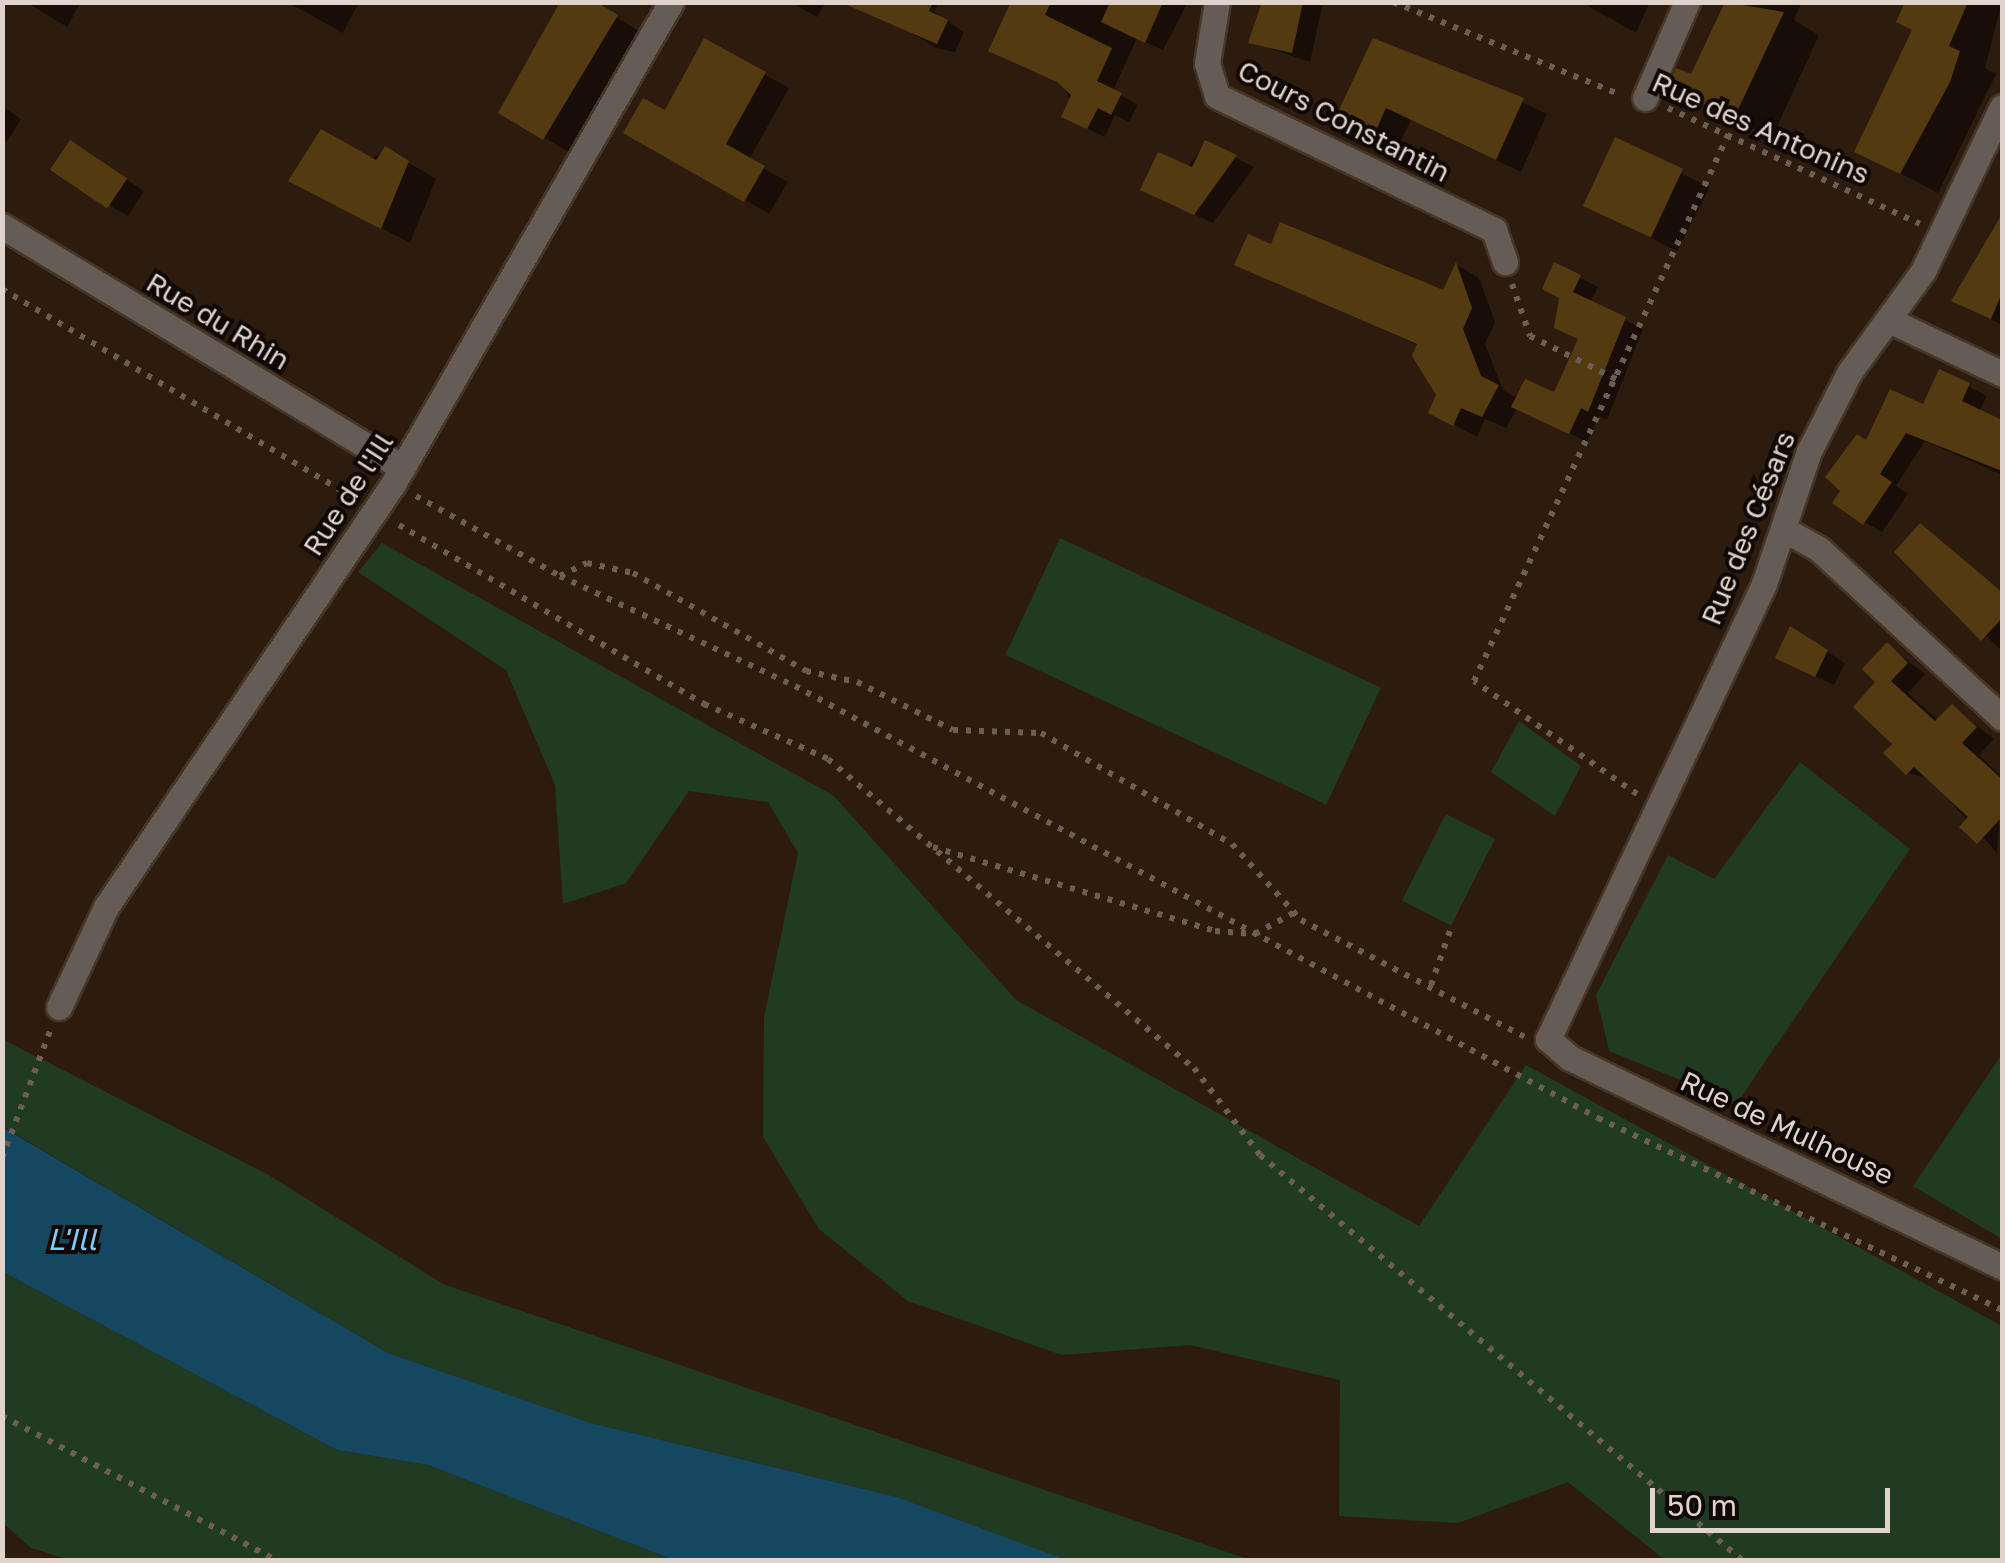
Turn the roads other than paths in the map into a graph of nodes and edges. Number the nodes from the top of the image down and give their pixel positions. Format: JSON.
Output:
{"nodes":[{"id":1,"x":671,"y":2,"type":"edge"},
{"id":2,"x":1218,"y":2,"type":"edge"},
{"id":3,"x":1686,"y":2,"type":"edge"},
{"id":4,"x":1645,"y":98,"type":"road end"},
{"id":5,"x":2002,"y":106,"type":"edge"},
{"id":6,"x":2,"y":226,"type":"edge"},
{"id":7,"x":1505,"y":262,"type":"road end"},
{"id":8,"x":1889,"y":320,"type":"junction"},
{"id":9,"x":2002,"y":374,"type":"edge"},
{"id":10,"x":398,"y":476,"type":"junction"},
{"id":11,"x":1785,"y":530,"type":"junction"},
{"id":12,"x":2002,"y":718,"type":"edge"},
{"id":13,"x":59,"y":1007,"type":"road end"},
{"id":14,"x":1548,"y":1039,"type":"joint"},
{"id":15,"x":2002,"y":1267,"type":"edge"}],
"edges":[{"from":1,"to":10,"type":"street","name":"Rue de l'Ill"},
{"from":2,"to":7,"type":"street","name":"Cours Constantin"},
{"from":3,"to":4,"type":"street"},
{"from":5,"to":8,"type":"street","name":"Rue des Césars"},
{"from":6,"to":10,"type":"street","name":"Rue du Rhin"},
{"from":8,"to":9,"type":"street"},
{"from":8,"to":11,"type":"street","name":"Rue des Césars"},
{"from":10,"to":13,"type":"street","name":"Rue de l'Ill"},
{"from":11,"to":12,"type":"street"},
{"from":11,"to":14,"type":"street","name":"Rue des Césars"},
{"from":14,"to":15,"type":"street","name":"Rue de Mulhouse"}]}
